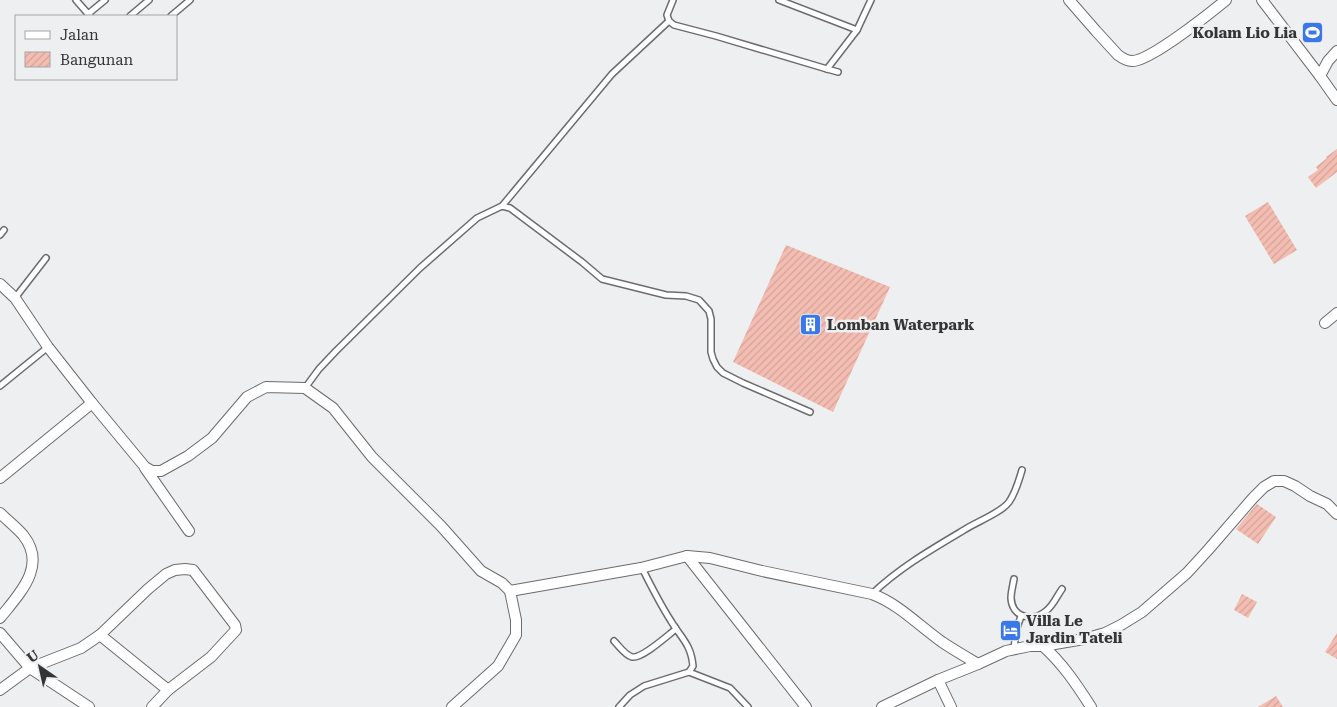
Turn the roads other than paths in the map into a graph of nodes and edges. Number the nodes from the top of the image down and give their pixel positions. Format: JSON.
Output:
{"nodes":[{"id":1,"x":76,"y":0,"type":"edge"},
{"id":2,"x":105,"y":0,"type":"edge"},
{"id":3,"x":148,"y":0,"type":"edge"},
{"id":4,"x":190,"y":0,"type":"edge"},
{"id":5,"x":673,"y":0,"type":"edge"},
{"id":6,"x":779,"y":0,"type":"edge"},
{"id":7,"x":871,"y":0,"type":"edge"},
{"id":8,"x":1069,"y":0,"type":"edge"},
{"id":9,"x":1226,"y":0,"type":"edge"},
{"id":10,"x":1262,"y":0,"type":"edge"},
{"id":11,"x":89,"y":15,"type":"edge"},
{"id":12,"x":131,"y":15,"type":"edge"},
{"id":13,"x":172,"y":15,"type":"edge"},
{"id":14,"x":669,"y":21,"type":"junction"},
{"id":15,"x":858,"y":30,"type":"junction"},
{"id":16,"x":1337,"y":51,"type":"edge"},
{"id":17,"x":828,"y":69,"type":"junction"},
{"id":18,"x":838,"y":72,"type":"dead end"},
{"id":19,"x":1320,"y":76,"type":"junction"},
{"id":20,"x":1337,"y":100,"type":"edge"},
{"id":21,"x":502,"y":206,"type":"junction"},
{"id":22,"x":4,"y":230,"type":"dead end"},
{"id":23,"x":0,"y":235,"type":"edge"},
{"id":24,"x":46,"y":258,"type":"dead end"},
{"id":25,"x":0,"y":284,"type":"edge"},
{"id":26,"x":15,"y":298,"type":"junction"},
{"id":27,"x":1337,"y":313,"type":"edge"},
{"id":28,"x":1325,"y":323,"type":"dead end"},
{"id":29,"x":48,"y":347,"type":"junction"},
{"id":30,"x":0,"y":386,"type":"edge"},
{"id":31,"x":305,"y":388,"type":"junction"},
{"id":32,"x":92,"y":403,"type":"junction"},
{"id":33,"x":810,"y":412,"type":"dead end"},
{"id":34,"x":145,"y":467,"type":"junction"},
{"id":35,"x":1022,"y":470,"type":"dead end"},
{"id":36,"x":0,"y":478,"type":"edge"},
{"id":37,"x":0,"y":513,"type":"edge"},
{"id":38,"x":1337,"y":514,"type":"edge"},
{"id":39,"x":189,"y":531,"type":"dead end"},
{"id":40,"x":687,"y":556,"type":"junction"},
{"id":41,"x":641,"y":568,"type":"junction"},
{"id":42,"x":1014,"y":579,"type":"dead end"},
{"id":43,"x":1062,"y":589,"type":"dead end"},
{"id":44,"x":510,"y":591,"type":"junction"},
{"id":45,"x":872,"y":594,"type":"junction"},
{"id":46,"x":1021,"y":616,"type":"junction"},
{"id":47,"x":0,"y":618,"type":"edge"},
{"id":48,"x":672,"y":623,"type":"junction"},
{"id":49,"x":0,"y":633,"type":"edge"},
{"id":50,"x":100,"y":635,"type":"junction"},
{"id":51,"x":614,"y":641,"type":"dead end"},
{"id":52,"x":1043,"y":646,"type":"junction"},
{"id":53,"x":1014,"y":649,"type":"junction"},
{"id":54,"x":978,"y":664,"type":"junction"},
{"id":55,"x":30,"y":668,"type":"junction"},
{"id":56,"x":689,"y":672,"type":"junction"},
{"id":57,"x":938,"y":680,"type":"junction"},
{"id":58,"x":0,"y":690,"type":"edge"},
{"id":59,"x":168,"y":690,"type":"junction"},
{"id":60,"x":89,"y":707,"type":"edge"},
{"id":61,"x":152,"y":707,"type":"edge"},
{"id":62,"x":452,"y":707,"type":"edge"},
{"id":63,"x":619,"y":707,"type":"edge"},
{"id":64,"x":748,"y":707,"type":"edge"},
{"id":65,"x":806,"y":707,"type":"edge"},
{"id":66,"x":882,"y":707,"type":"edge"},
{"id":67,"x":951,"y":707,"type":"edge"},
{"id":68,"x":1091,"y":707,"type":"edge"}],
"edges":[{"from":1,"to":11,"type":"lane"},
{"from":2,"to":11,"type":"lane"},
{"from":3,"to":12,"type":"lane"},
{"from":4,"to":13,"type":"lane"},
{"from":5,"to":14,"type":"lane"},
{"from":6,"to":15,"type":"lane"},
{"from":7,"to":15,"type":"lane"},
{"from":8,"to":9,"type":"street"},
{"from":10,"to":19,"type":"street"},
{"from":14,"to":17,"type":"lane"},
{"from":14,"to":21,"type":"lane"},
{"from":15,"to":17,"type":"lane"},
{"from":16,"to":19,"type":"street"},
{"from":17,"to":18,"type":"lane"},
{"from":19,"to":20,"type":"street"},
{"from":21,"to":31,"type":"lane"},
{"from":21,"to":33,"type":"lane"},
{"from":22,"to":23,"type":"lane"},
{"from":24,"to":26,"type":"lane"},
{"from":25,"to":26,"type":"street"},
{"from":26,"to":29,"type":"street"},
{"from":27,"to":28,"type":"street"},
{"from":29,"to":30,"type":"lane"},
{"from":29,"to":32,"type":"street"},
{"from":31,"to":34,"type":"street"},
{"from":31,"to":44,"type":"street"},
{"from":32,"to":34,"type":"street"},
{"from":32,"to":36,"type":"street"},
{"from":34,"to":39,"type":"street"},
{"from":35,"to":45,"type":"lane"},
{"from":37,"to":47,"type":"street"},
{"from":38,"to":52,"type":"street"},
{"from":40,"to":41,"type":"street"},
{"from":40,"to":45,"type":"street"},
{"from":40,"to":65,"type":"street"},
{"from":41,"to":44,"type":"street"},
{"from":41,"to":48,"type":"lane"},
{"from":42,"to":46,"type":"lane"},
{"from":43,"to":46,"type":"lane"},
{"from":44,"to":62,"type":"street"},
{"from":45,"to":54,"type":"street"},
{"from":46,"to":53,"type":"lane"},
{"from":48,"to":51,"type":"lane"},
{"from":48,"to":56,"type":"lane"},
{"from":49,"to":55,"type":"street"},
{"from":50,"to":55,"type":"street"},
{"from":50,"to":59,"type":"street"},
{"from":50,"to":59,"type":"street"},
{"from":52,"to":53,"type":"street"},
{"from":52,"to":68,"type":"street"},
{"from":53,"to":54,"type":"street"},
{"from":54,"to":57,"type":"street"},
{"from":55,"to":58,"type":"street"},
{"from":55,"to":60,"type":"street"},
{"from":56,"to":63,"type":"lane"},
{"from":56,"to":64,"type":"lane"},
{"from":57,"to":66,"type":"street"},
{"from":57,"to":67,"type":"street"},
{"from":59,"to":61,"type":"street"}]}
